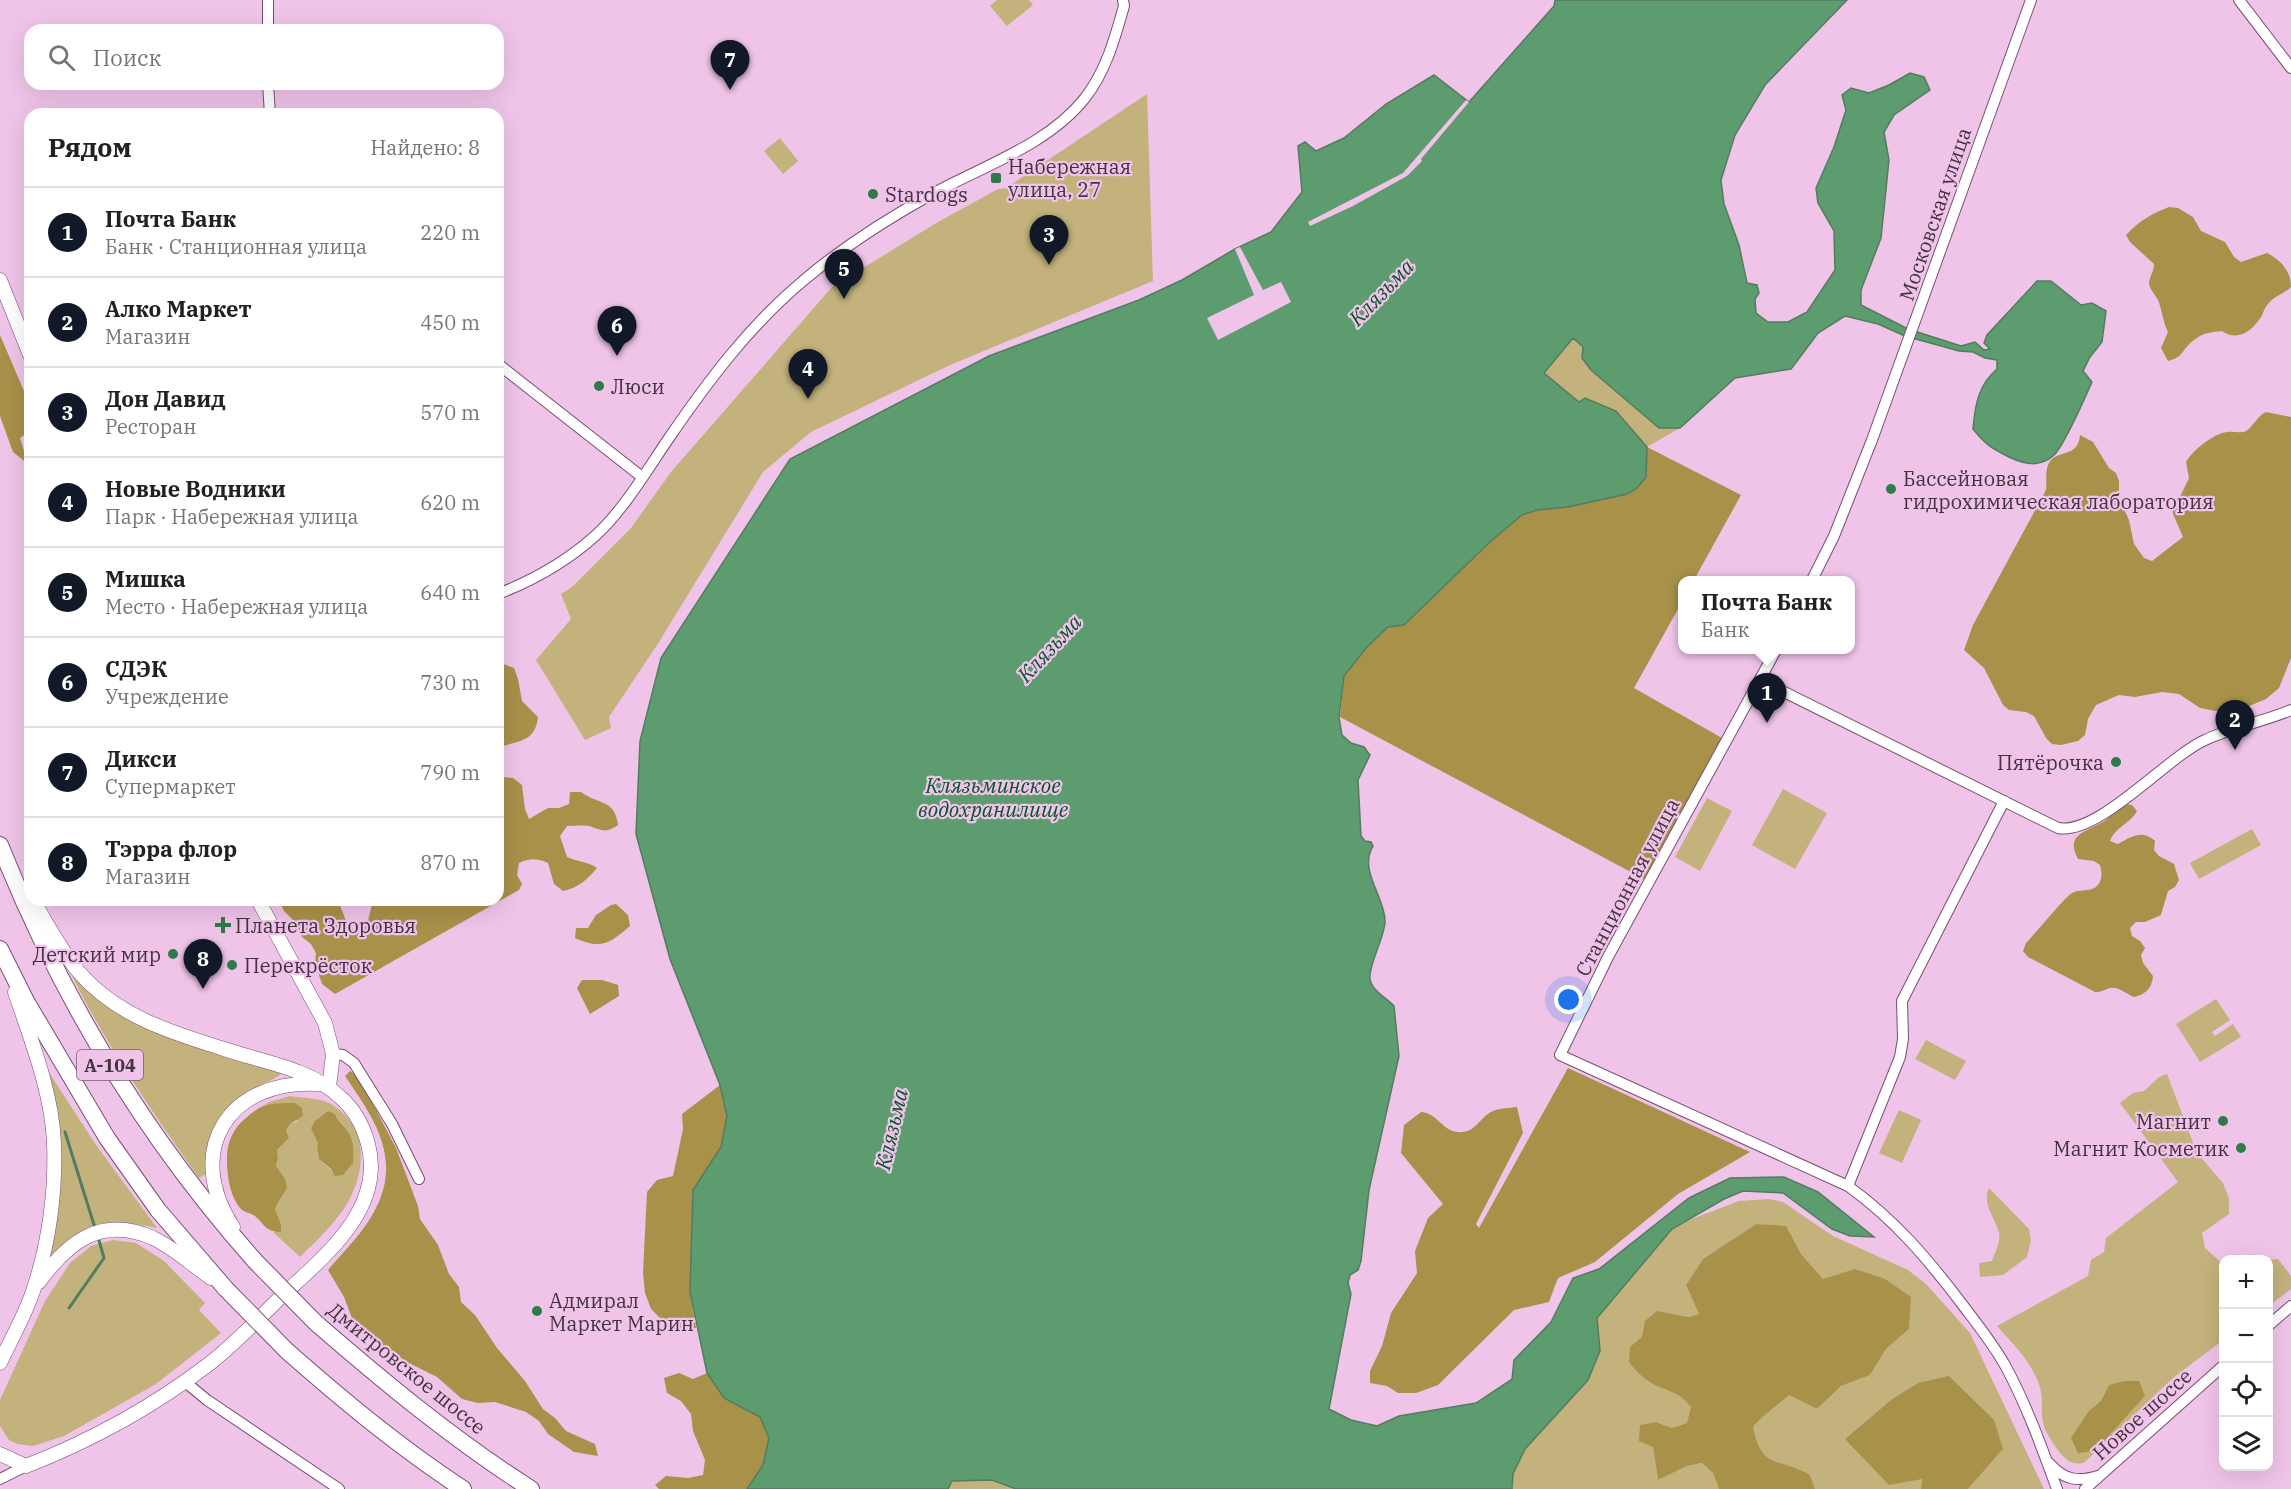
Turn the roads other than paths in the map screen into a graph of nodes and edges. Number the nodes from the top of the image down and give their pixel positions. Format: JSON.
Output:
{"nodes":[{"id":1,"x":268,"y":0,"type":"edge"},
{"id":2,"x":1123,"y":0,"type":"edge"},
{"id":3,"x":2031,"y":0,"type":"edge"},
{"id":4,"x":2239,"y":0,"type":"edge"},
{"id":5,"x":268,"y":24,"type":"edge"},
{"id":6,"x":2291,"y":68,"type":"edge"},
{"id":7,"x":268,"y":90,"type":"edge"},
{"id":8,"x":270,"y":108,"type":"edge"},
{"id":9,"x":0,"y":280,"type":"edge"},
{"id":10,"x":24,"y":340,"type":"edge"},
{"id":11,"x":504,"y":369,"type":"edge"},
{"id":12,"x":642,"y":477,"type":"junction"},
{"id":13,"x":1814,"y":576,"type":"edge"},
{"id":14,"x":504,"y":591,"type":"edge"},
{"id":15,"x":1774,"y":654,"type":"edge"},
{"id":16,"x":1760,"y":680,"type":"junction"},
{"id":17,"x":2291,"y":710,"type":"edge"},
{"id":18,"x":2004,"y":801,"type":"junction"},
{"id":19,"x":0,"y":847,"type":"edge"},
{"id":20,"x":24,"y":886,"type":"edge"},
{"id":21,"x":24,"y":903,"type":"edge"},
{"id":22,"x":25,"y":906,"type":"edge"},
{"id":23,"x":37,"y":906,"type":"edge"},
{"id":24,"x":261,"y":906,"type":"edge"},
{"id":25,"x":3,"y":957,"type":"edge"},
{"id":26,"x":333,"y":1053,"type":"junction"},
{"id":27,"x":326,"y":1086,"type":"junction"},
{"id":28,"x":419,"y":1179,"type":"dead end"},
{"id":29,"x":1848,"y":1186,"type":"junction"},
{"id":30,"x":255,"y":1261,"type":"junction"},
{"id":31,"x":34,"y":1289,"type":"junction"},
{"id":32,"x":226,"y":1289,"type":"junction"},
{"id":33,"x":2291,"y":1306,"type":"edge"},
{"id":34,"x":2273,"y":1322,"type":"edge"},
{"id":35,"x":0,"y":1363,"type":"edge"},
{"id":36,"x":2219,"y":1369,"type":"edge"},
{"id":37,"x":184,"y":1382,"type":"junction"},
{"id":38,"x":0,"y":1454,"type":"edge"},
{"id":39,"x":2047,"y":1461,"type":"junction"},
{"id":40,"x":26,"y":1466,"type":"junction"},
{"id":41,"x":2101,"y":1475,"type":"junction"},
{"id":42,"x":0,"y":1479,"type":"edge"},
{"id":43,"x":339,"y":1489,"type":"edge"},
{"id":44,"x":463,"y":1489,"type":"edge"},
{"id":45,"x":531,"y":1489,"type":"edge"},
{"id":46,"x":2057,"y":1489,"type":"edge"},
{"id":47,"x":2085,"y":1489,"type":"edge"}],
"edges":[{"from":1,"to":5,"type":"street"},
{"from":2,"to":12,"type":"street"},
{"from":3,"to":13,"type":"street","name":"Московская улица"},
{"from":4,"to":6,"type":"street"},
{"from":7,"to":8,"type":"street"},
{"from":9,"to":10,"type":"main road"},
{"from":11,"to":12,"type":"street"},
{"from":12,"to":14,"type":"street"},
{"from":15,"to":16,"type":"street","name":"Станционная улица"},
{"from":16,"to":18,"type":"street"},
{"from":16,"to":29,"type":"street","name":"Станционная улица"},
{"from":17,"to":18,"type":"street"},
{"from":18,"to":29,"type":"street"},
{"from":19,"to":20,"type":"main road","number":"А-104"},
{"from":19,"to":21,"type":"highway","name":"Дмитровское шоссе","number":"А-104"},
{"from":22,"to":30,"type":"highway","name":"Дмитровское шоссе","number":"А-104"},
{"from":23,"to":27,"type":"main road","number":"А-104"},
{"from":24,"to":26,"type":"main road"},
{"from":25,"to":31,"type":"main road","number":"А-104"},
{"from":25,"to":32,"type":"highway","number":"А-104"},
{"from":26,"to":27,"type":"main road"},
{"from":26,"to":28,"type":"street"},
{"from":27,"to":30,"type":"main road","number":"А-104"},
{"from":27,"to":37,"type":"main road","number":"А-104"},
{"from":29,"to":39,"type":"street","name":"Станционная улица"},
{"from":30,"to":45,"type":"highway","name":"Дмитровское шоссе","number":"А-104","bridge":true},
{"from":31,"to":32,"type":"main road","number":"А-104"},
{"from":31,"to":35,"type":"main road","number":"А-104"},
{"from":32,"to":44,"type":"highway","number":"А-104","bridge":true},
{"from":33,"to":34,"type":"street"},
{"from":36,"to":41,"type":"street","name":"Новое шоссе"},
{"from":37,"to":40,"type":"main road","number":"А-104"},
{"from":37,"to":43,"type":"street"},
{"from":38,"to":40,"type":"main road"},
{"from":39,"to":41,"type":"street"},
{"from":39,"to":46,"type":"street","name":"Станционная улица"},
{"from":40,"to":42,"type":"street"},
{"from":41,"to":47,"type":"street","name":"Новое шоссе"}]}
